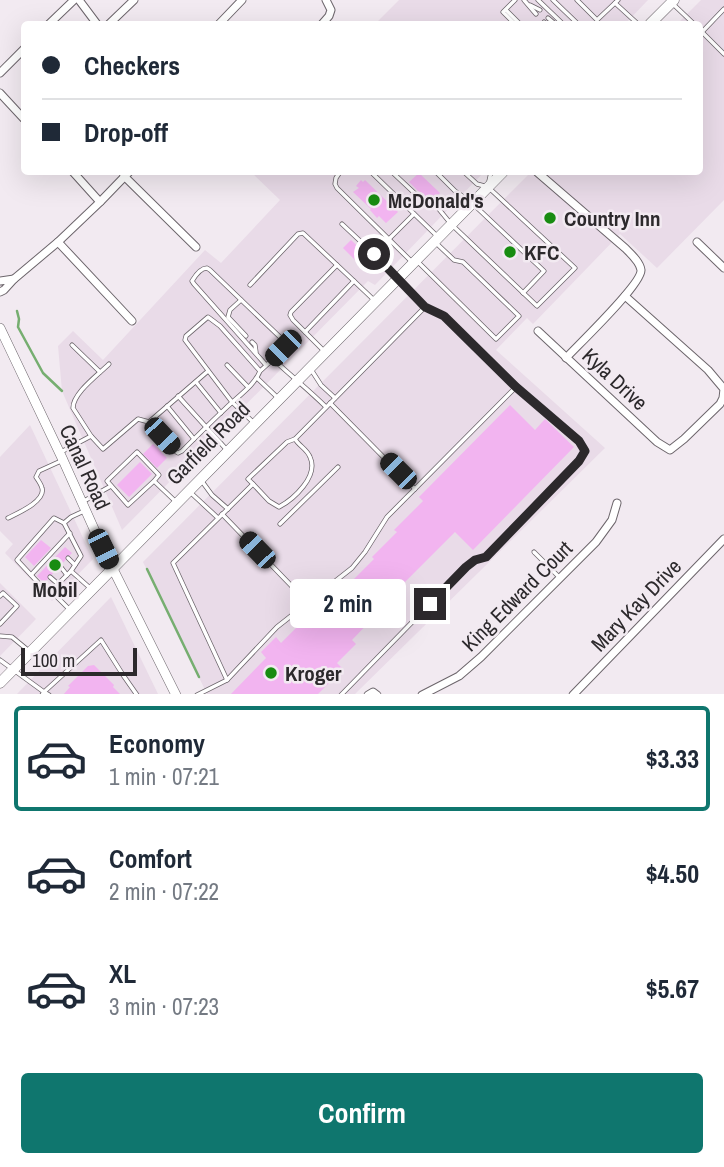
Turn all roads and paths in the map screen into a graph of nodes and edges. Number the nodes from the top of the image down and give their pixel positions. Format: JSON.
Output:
{"nodes":[{"id":1,"x":76,"y":0,"type":"edge"},
{"id":2,"x":134,"y":0,"type":"edge"},
{"id":3,"x":242,"y":0,"type":"edge"},
{"id":4,"x":326,"y":0,"type":"edge"},
{"id":5,"x":515,"y":0,"type":"edge"},
{"id":6,"x":524,"y":0,"type":"edge"},
{"id":7,"x":538,"y":0,"type":"edge"},
{"id":8,"x":553,"y":0,"type":"edge"},
{"id":9,"x":577,"y":0,"type":"edge"},
{"id":10,"x":616,"y":1,"type":"edge"},
{"id":11,"x":673,"y":1,"type":"edge"},
{"id":12,"x":528,"y":4,"type":"junction"},
{"id":13,"x":724,"y":9,"type":"edge"},
{"id":14,"x":540,"y":10,"type":"dead end"},
{"id":15,"x":536,"y":15,"type":"dead end"},
{"id":16,"x":548,"y":18,"type":"dead end"},
{"id":17,"x":52,"y":21,"type":"edge"},
{"id":18,"x":94,"y":21,"type":"edge"},
{"id":19,"x":112,"y":21,"type":"edge"},
{"id":20,"x":222,"y":21,"type":"edge"},
{"id":21,"x":325,"y":21,"type":"edge"},
{"id":22,"x":514,"y":21,"type":"edge"},
{"id":23,"x":552,"y":21,"type":"edge"},
{"id":24,"x":560,"y":21,"type":"edge"},
{"id":25,"x":575,"y":21,"type":"edge"},
{"id":26,"x":635,"y":21,"type":"edge"},
{"id":27,"x":653,"y":21,"type":"edge"},
{"id":28,"x":691,"y":21,"type":"edge"},
{"id":29,"x":703,"y":29,"type":"edge"},
{"id":30,"x":703,"y":33,"type":"edge"},
{"id":31,"x":21,"y":51,"type":"edge"},
{"id":32,"x":724,"y":54,"type":"edge"},
{"id":33,"x":0,"y":73,"type":"edge"},
{"id":34,"x":0,"y":93,"type":"edge"},
{"id":35,"x":21,"y":116,"type":"edge"},
{"id":36,"x":76,"y":175,"type":"edge"},
{"id":37,"x":125,"y":175,"type":"edge"},
{"id":38,"x":127,"y":175,"type":"edge"},
{"id":39,"x":338,"y":175,"type":"edge"},
{"id":40,"x":374,"y":175,"type":"edge"},
{"id":41,"x":395,"y":175,"type":"edge"},
{"id":42,"x":439,"y":175,"type":"edge"},
{"id":43,"x":467,"y":175,"type":"edge"},
{"id":44,"x":490,"y":175,"type":"edge"},
{"id":45,"x":500,"y":175,"type":"edge"},
{"id":46,"x":540,"y":175,"type":"edge"},
{"id":47,"x":488,"y":187,"type":"junction"},
{"id":48,"x":100,"y":202,"type":"junction"},
{"id":49,"x":472,"y":203,"type":"junction"},
{"id":50,"x":414,"y":214,"type":"junction"},
{"id":51,"x":342,"y":224,"type":"dead end"},
{"id":52,"x":451,"y":224,"type":"junction"},
{"id":53,"x":389,"y":239,"type":"junction"},
{"id":54,"x":436,"y":239,"type":"junction"},
{"id":55,"x":58,"y":242,"type":"junction"},
{"id":56,"x":697,"y":242,"type":"dead end"},
{"id":57,"x":196,"y":247,"type":"dead end"},
{"id":58,"x":374,"y":254,"type":"junction"},
{"id":59,"x":414,"y":261,"type":"junction"},
{"id":60,"x":337,"y":265,"type":"junction"},
{"id":61,"x":724,"y":268,"type":"edge"},
{"id":62,"x":398,"y":277,"type":"junction"},
{"id":63,"x":13,"y":279,"type":"junction"},
{"id":64,"x":0,"y":281,"type":"edge"},
{"id":65,"x":354,"y":281,"type":"junction"},
{"id":66,"x":250,"y":285,"type":"dead end"},
{"id":67,"x":0,"y":292,"type":"edge"},
{"id":68,"x":523,"y":293,"type":"junction"},
{"id":69,"x":625,"y":296,"type":"junction"},
{"id":70,"x":241,"y":300,"type":"junction"},
{"id":71,"x":374,"y":301,"type":"junction"},
{"id":72,"x":425,"y":307,"type":"junction"},
{"id":73,"x":132,"y":321,"type":"dead end"},
{"id":74,"x":0,"y":328,"type":"edge"},
{"id":75,"x":538,"y":331,"type":"dead end"},
{"id":76,"x":305,"y":332,"type":"junction"},
{"id":77,"x":246,"y":336,"type":"dead end"},
{"id":78,"x":252,"y":342,"type":"dead end"},
{"id":79,"x":72,"y":345,"type":"dead end"},
{"id":80,"x":325,"y":352,"type":"junction"},
{"id":81,"x":256,"y":354,"type":"junction"},
{"id":82,"x":566,"y":358,"type":"junction"},
{"id":83,"x":273,"y":359,"type":"junction"},
{"id":84,"x":109,"y":364,"type":"dead end"},
{"id":85,"x":228,"y":365,"type":"dead end"},
{"id":86,"x":267,"y":365,"type":"junction"},
{"id":87,"x":309,"y":367,"type":"junction"},
{"id":88,"x":208,"y":371,"type":"junction"},
{"id":89,"x":260,"y":371,"type":"junction"},
{"id":90,"x":100,"y":372,"type":"junction"},
{"id":91,"x":257,"y":378,"type":"junction"},
{"id":92,"x":296,"y":381,"type":"junction"},
{"id":93,"x":196,"y":382,"type":"junction"},
{"id":94,"x":248,"y":387,"type":"junction"},
{"id":95,"x":516,"y":387,"type":"junction"},
{"id":96,"x":724,"y":389,"type":"edge"},
{"id":97,"x":178,"y":396,"type":"junction"},
{"id":98,"x":335,"y":398,"type":"junction"},
{"id":99,"x":279,"y":399,"type":"junction"},
{"id":100,"x":232,"y":402,"type":"junction"},
{"id":101,"x":328,"y":405,"type":"junction"},
{"id":102,"x":167,"y":406,"type":"junction"},
{"id":103,"x":221,"y":413,"type":"junction"},
{"id":104,"x":149,"y":422,"type":"junction"},
{"id":105,"x":255,"y":424,"type":"junction"},
{"id":106,"x":206,"y":427,"type":"junction"},
{"id":107,"x":91,"y":436,"type":"junction"},
{"id":108,"x":194,"y":439,"type":"junction"},
{"id":109,"x":295,"y":439,"type":"junction"},
{"id":110,"x":228,"y":452,"type":"junction"},
{"id":111,"x":61,"y":457,"type":"junction"},
{"id":112,"x":125,"y":463,"type":"junction"},
{"id":113,"x":338,"y":467,"type":"dead end"},
{"id":114,"x":131,"y":469,"type":"dead end"},
{"id":115,"x":117,"y":471,"type":"junction"},
{"id":116,"x":123,"y":478,"type":"dead end"},
{"id":117,"x":200,"y":478,"type":"junction"},
{"id":118,"x":154,"y":481,"type":"junction"},
{"id":119,"x":253,"y":484,"type":"junction"},
{"id":120,"x":111,"y":486,"type":"junction"},
{"id":121,"x":415,"y":488,"type":"junction"},
{"id":122,"x":188,"y":490,"type":"junction"},
{"id":123,"x":176,"y":503,"type":"junction"},
{"id":124,"x":617,"y":503,"type":"dead end"},
{"id":125,"x":84,"y":506,"type":"junction"},
{"id":126,"x":228,"y":509,"type":"junction"},
{"id":127,"x":220,"y":516,"type":"junction"},
{"id":128,"x":8,"y":518,"type":"dead end"},
{"id":129,"x":64,"y":523,"type":"junction"},
{"id":130,"x":280,"y":524,"type":"dead end"},
{"id":131,"x":69,"y":533,"type":"junction"},
{"id":132,"x":724,"y":539,"type":"edge"},
{"id":133,"x":57,"y":547,"type":"junction"},
{"id":134,"x":61,"y":551,"type":"dead end"},
{"id":135,"x":534,"y":552,"type":"dead end"},
{"id":136,"x":48,"y":556,"type":"junction"},
{"id":137,"x":68,"y":558,"type":"dead end"},
{"id":138,"x":53,"y":560,"type":"dead end"},
{"id":139,"x":75,"y":565,"type":"junction"},
{"id":140,"x":60,"y":566,"type":"dead end"},
{"id":141,"x":112,"y":567,"type":"junction"},
{"id":142,"x":69,"y":573,"type":"junction"},
{"id":143,"x":31,"y":575,"type":"junction"},
{"id":144,"x":50,"y":577,"type":"dead end"},
{"id":145,"x":560,"y":578,"type":"junction"},
{"id":146,"x":58,"y":584,"type":"junction"},
{"id":147,"x":91,"y":589,"type":"junction"},
{"id":148,"x":51,"y":591,"type":"junction"},
{"id":149,"x":0,"y":596,"type":"edge"},
{"id":150,"x":308,"y":604,"type":"junction"},
{"id":151,"x":70,"y":610,"type":"junction"},
{"id":152,"x":0,"y":624,"type":"edge"},
{"id":153,"x":0,"y":636,"type":"edge"},
{"id":154,"x":30,"y":652,"type":"junction"},
{"id":155,"x":0,"y":660,"type":"edge"},
{"id":156,"x":13,"y":669,"type":"junction"},
{"id":157,"x":227,"y":680,"type":"junction"},
{"id":158,"x":0,"y":683,"type":"edge"},
{"id":159,"x":43,"y":693,"type":"edge"},
{"id":160,"x":136,"y":694,"type":"edge"},
{"id":161,"x":176,"y":694,"type":"edge"},
{"id":162,"x":199,"y":694,"type":"edge"},
{"id":163,"x":342,"y":694,"type":"edge"},
{"id":164,"x":424,"y":694,"type":"edge"},
{"id":165,"x":574,"y":694,"type":"edge"}],
"edges":[{"from":1,"to":17,"type":"street"},
{"from":1,"to":18,"type":"street"},
{"from":2,"to":19,"type":"street"},
{"from":3,"to":20,"type":"street"},
{"from":4,"to":21,"type":"street"},
{"from":5,"to":22,"type":"lane"},
{"from":6,"to":12,"type":"lane"},
{"from":7,"to":24,"type":"lane"},
{"from":8,"to":25,"type":"lane"},
{"from":9,"to":10,"type":"lane"},
{"from":10,"to":26,"type":"lane"},
{"from":11,"to":27,"type":"main road"},
{"from":11,"to":28,"type":"lane"},
{"from":12,"to":14,"type":"lane"},
{"from":12,"to":15,"type":"lane"},
{"from":13,"to":29,"type":"lane"},
{"from":16,"to":23,"type":"lane"},
{"from":30,"to":32,"type":"lane"},
{"from":31,"to":33,"type":"street"},
{"from":34,"to":35,"type":"street"},
{"from":36,"to":48,"type":"street"},
{"from":37,"to":48,"type":"street"},
{"from":38,"to":57,"type":"street"},
{"from":39,"to":53,"type":"lane"},
{"from":40,"to":50,"type":"lane"},
{"from":41,"to":52,"type":"lane"},
{"from":42,"to":49,"type":"lane"},
{"from":43,"to":47,"type":"lane"},
{"from":44,"to":47,"type":"lane"},
{"from":45,"to":47,"type":"main road","name":"Garfield Road"},
{"from":46,"to":69,"type":"street"},
{"from":47,"to":49,"type":"main road","name":"Garfield Road"},
{"from":47,"to":68,"type":"lane"},
{"from":48,"to":55,"type":"street"},
{"from":49,"to":52,"type":"main road","name":"Garfield Road"},
{"from":49,"to":68,"type":"lane"},
{"from":50,"to":53,"type":"lane"},
{"from":50,"to":54,"type":"lane"},
{"from":51,"to":58,"type":"lane"},
{"from":52,"to":54,"type":"main road","name":"Garfield Road"},
{"from":52,"to":68,"type":"lane"},
{"from":53,"to":58,"type":"lane"},
{"from":53,"to":59,"type":"lane"},
{"from":54,"to":59,"type":"main road","name":"Garfield Road"},
{"from":54,"to":59,"type":"lane"},
{"from":55,"to":63,"type":"street"},
{"from":55,"to":73,"type":"street"},
{"from":56,"to":61,"type":"street"},
{"from":58,"to":62,"type":"lane"},
{"from":59,"to":62,"type":"main road","name":"Garfield Road"},
{"from":60,"to":65,"type":"lane"},
{"from":60,"to":66,"type":"lane"},
{"from":60,"to":76,"type":"lane"},
{"from":62,"to":71,"type":"main road","name":"Garfield Road"},
{"from":62,"to":72,"type":"lane"},
{"from":63,"to":64,"type":"street"},
{"from":63,"to":67,"type":"street"},
{"from":65,"to":71,"type":"lane"},
{"from":65,"to":76,"type":"lane"},
{"from":69,"to":82,"type":"street"},
{"from":69,"to":96,"type":"street"},
{"from":70,"to":77,"type":"lane"},
{"from":70,"to":81,"type":"lane"},
{"from":70,"to":83,"type":"lane"},
{"from":71,"to":80,"type":"main road","name":"Garfield Road"},
{"from":72,"to":95,"type":"lane"},
{"from":72,"to":98,"type":"lane"},
{"from":74,"to":111,"type":"street","name":"Canal Road"},
{"from":75,"to":82,"type":"street","name":"Kyla Drive"},
{"from":76,"to":80,"type":"lane"},
{"from":78,"to":81,"type":"lane"},
{"from":79,"to":90,"type":"lane"},
{"from":80,"to":87,"type":"main road","name":"Garfield Road"},
{"from":81,"to":86,"type":"lane"},
{"from":82,"to":96,"type":"street","name":"Kyla Drive"},
{"from":83,"to":86,"type":"lane"},
{"from":83,"to":92,"type":"lane"},
{"from":84,"to":90,"type":"lane"},
{"from":85,"to":94,"type":"lane"},
{"from":86,"to":89,"type":"lane"},
{"from":87,"to":92,"type":"main road","name":"Garfield Road"},
{"from":87,"to":98,"type":"lane"},
{"from":88,"to":89,"type":"lane"},
{"from":88,"to":93,"type":"lane"},
{"from":88,"to":100,"type":"lane"},
{"from":89,"to":91,"type":"lane"},
{"from":90,"to":107,"type":"lane"},
{"from":91,"to":94,"type":"lane"},
{"from":91,"to":99,"type":"lane"},
{"from":92,"to":99,"type":"main road","name":"Garfield Road"},
{"from":92,"to":101,"type":"lane"},
{"from":93,"to":97,"type":"lane"},
{"from":93,"to":103,"type":"lane"},
{"from":94,"to":100,"type":"lane"},
{"from":95,"to":121,"type":"lane"},
{"from":95,"to":163,"type":"lane"},
{"from":97,"to":102,"type":"lane"},
{"from":97,"to":106,"type":"lane"},
{"from":98,"to":101,"type":"lane"},
{"from":99,"to":105,"type":"main road","name":"Garfield Road"},
{"from":100,"to":103,"type":"lane"},
{"from":100,"to":105,"type":"lane"},
{"from":101,"to":109,"type":"lane"},
{"from":101,"to":121,"type":"lane"},
{"from":102,"to":104,"type":"lane"},
{"from":102,"to":108,"type":"lane"},
{"from":103,"to":106,"type":"lane"},
{"from":104,"to":107,"type":"lane"},
{"from":104,"to":108,"type":"lane"},
{"from":105,"to":110,"type":"main road","name":"Garfield Road"},
{"from":106,"to":108,"type":"lane"},
{"from":106,"to":110,"type":"lane"},
{"from":107,"to":111,"type":"lane"},
{"from":109,"to":119,"type":"lane"},
{"from":109,"to":119,"type":"lane"},
{"from":110,"to":117,"type":"main road","name":"Garfield Road"},
{"from":111,"to":125,"type":"street","name":"Canal Road"},
{"from":111,"to":128,"type":"lane"},
{"from":112,"to":114,"type":"lane"},
{"from":112,"to":115,"type":"lane"},
{"from":112,"to":118,"type":"lane"},
{"from":113,"to":130,"type":"lane"},
{"from":115,"to":116,"type":"lane"},
{"from":115,"to":120,"type":"lane"},
{"from":117,"to":122,"type":"main road","name":"Garfield Road"},
{"from":117,"to":126,"type":"lane"},
{"from":118,"to":120,"type":"lane"},
{"from":118,"to":123,"type":"lane"},
{"from":119,"to":126,"type":"lane"},
{"from":120,"to":125,"type":"lane"},
{"from":121,"to":150,"type":"lane"},
{"from":122,"to":123,"type":"main road","name":"Garfield Road"},
{"from":122,"to":127,"type":"lane"},
{"from":123,"to":141,"type":"main road","name":"Garfield Road"},
{"from":124,"to":145,"type":"street","name":"King Edward Court"},
{"from":125,"to":129,"type":"lane"},
{"from":125,"to":141,"type":"street","name":"Canal Road"},
{"from":126,"to":127,"type":"lane"},
{"from":127,"to":150,"type":"lane"},
{"from":127,"to":157,"type":"lane"},
{"from":129,"to":131,"type":"lane"},
{"from":129,"to":143,"type":"lane"},
{"from":131,"to":133,"type":"lane"},
{"from":131,"to":139,"type":"lane"},
{"from":132,"to":165,"type":"street","name":"Mary Kay Drive"},
{"from":133,"to":134,"type":"lane"},
{"from":133,"to":136,"type":"lane"},
{"from":135,"to":145,"type":"lane"},
{"from":136,"to":138,"type":"lane"},
{"from":136,"to":143,"type":"lane"},
{"from":137,"to":139,"type":"lane"},
{"from":139,"to":142,"type":"lane"},
{"from":140,"to":142,"type":"lane"},
{"from":141,"to":147,"type":"main road","name":"Garfield Road"},
{"from":141,"to":161,"type":"street","name":"Canal Road"},
{"from":142,"to":146,"type":"lane"},
{"from":142,"to":147,"type":"lane"},
{"from":143,"to":148,"type":"lane"},
{"from":144,"to":146,"type":"lane"},
{"from":145,"to":164,"type":"street","name":"King Edward Court"},
{"from":146,"to":148,"type":"lane"},
{"from":147,"to":151,"type":"main road","name":"Garfield Road"},
{"from":148,"to":151,"type":"lane"},
{"from":149,"to":152,"type":"lane"},
{"from":150,"to":157,"type":"lane"},
{"from":151,"to":154,"type":"main road","name":"Garfield Road"},
{"from":153,"to":154,"type":"lane"},
{"from":154,"to":156,"type":"main road","name":"Garfield Road"},
{"from":155,"to":156,"type":"lane"},
{"from":156,"to":158,"type":"main road","name":"Garfield Road"},
{"from":156,"to":159,"type":"lane"},
{"from":157,"to":162,"type":"lane"},
{"from":159,"to":160,"type":"lane"}]}
